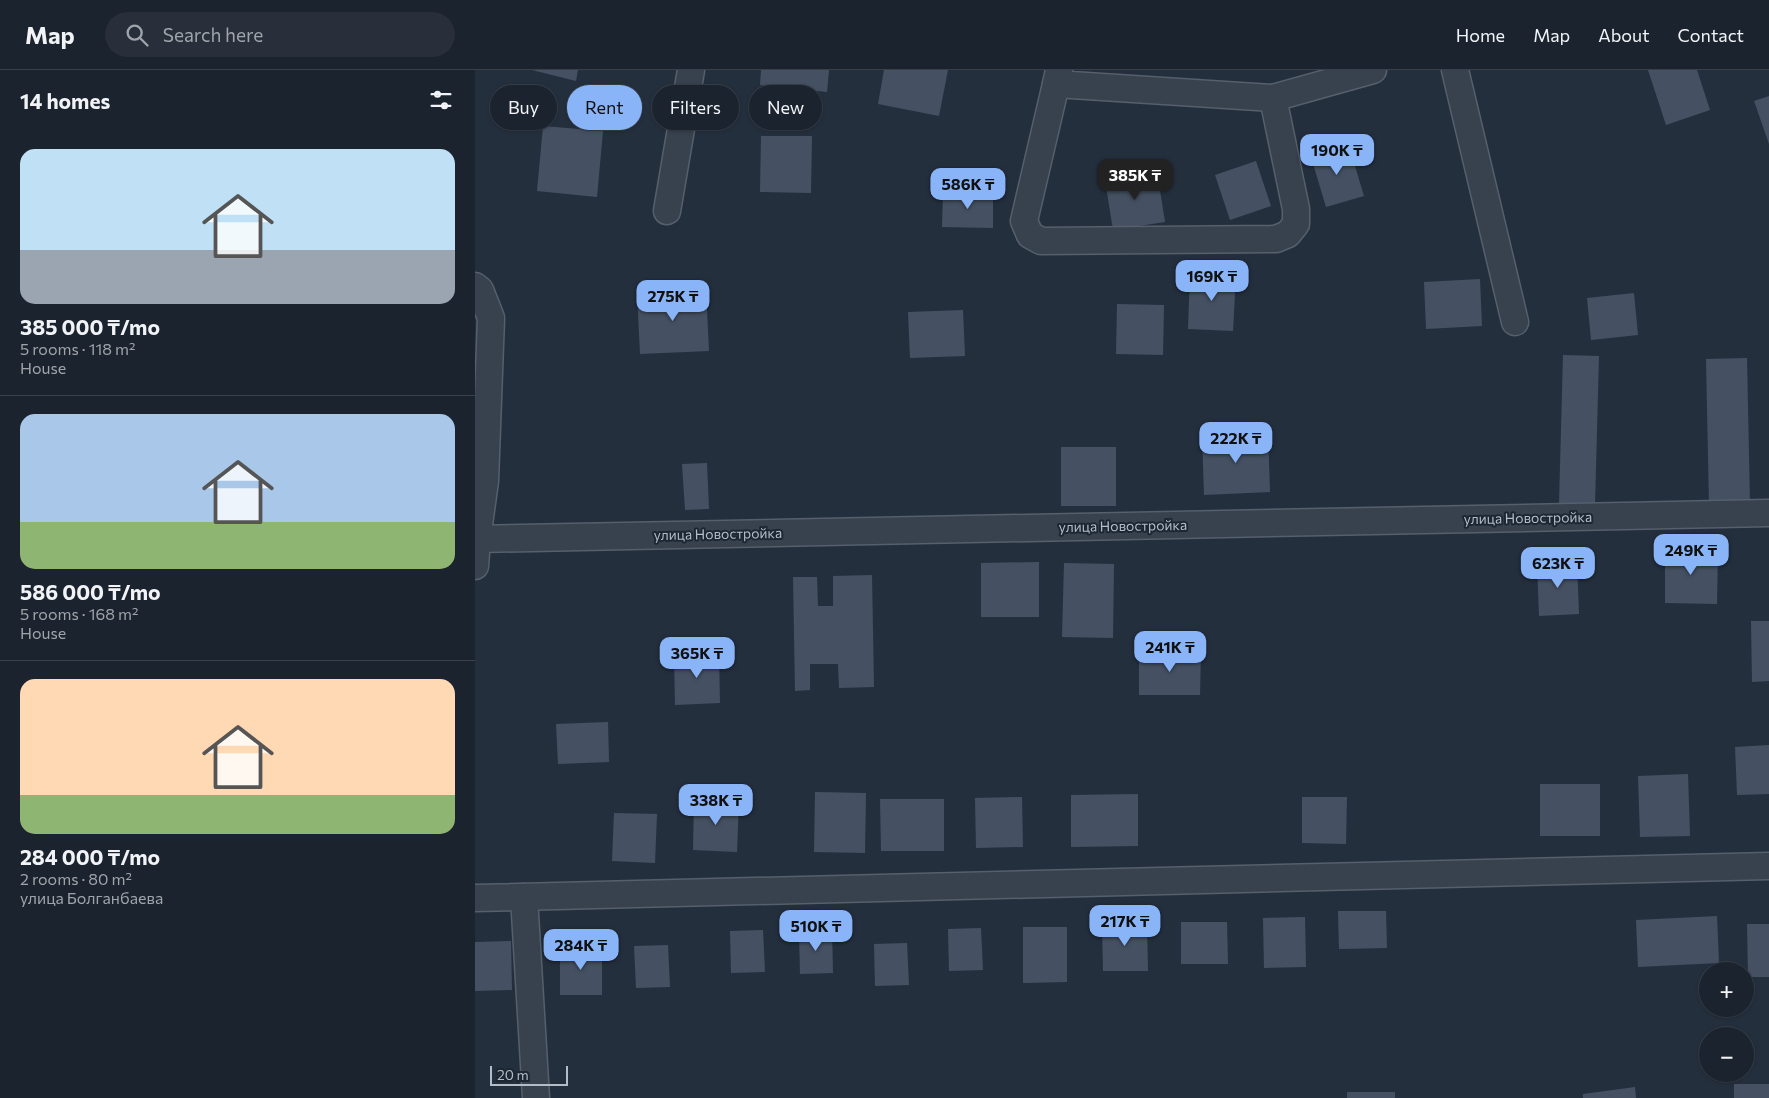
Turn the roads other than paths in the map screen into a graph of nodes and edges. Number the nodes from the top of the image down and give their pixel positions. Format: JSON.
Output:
{"nodes":[{"id":1,"x":691,"y":70,"type":"edge"},
{"id":2,"x":1373,"y":70,"type":"edge"},
{"id":3,"x":1455,"y":70,"type":"edge"},
{"id":4,"x":1058,"y":77,"type":"edge"},
{"id":5,"x":1273,"y":98,"type":"junction"},
{"id":6,"x":667,"y":211,"type":"dead end"},
{"id":7,"x":475,"y":286,"type":"edge"},
{"id":8,"x":1515,"y":322,"type":"dead end"},
{"id":9,"x":1769,"y":513,"type":"edge"},
{"id":10,"x":477,"y":539,"type":"junction"},
{"id":11,"x":475,"y":566,"type":"edge"},
{"id":12,"x":1769,"y":866,"type":"edge"},
{"id":13,"x":524,"y":897,"type":"junction"},
{"id":14,"x":475,"y":898,"type":"edge"},
{"id":15,"x":535,"y":1098,"type":"edge"}],
"edges":[{"from":1,"to":6,"type":"street"},
{"from":2,"to":5,"type":"street"},
{"from":3,"to":8,"type":"street"},
{"from":4,"to":5,"type":"street"},
{"from":4,"to":5,"type":"street"},
{"from":7,"to":10,"type":"street"},
{"from":9,"to":10,"type":"street","name":"улица Новостройка"},
{"from":10,"to":11,"type":"street"},
{"from":12,"to":13,"type":"street"},
{"from":13,"to":14,"type":"street"},
{"from":13,"to":15,"type":"street"}]}
